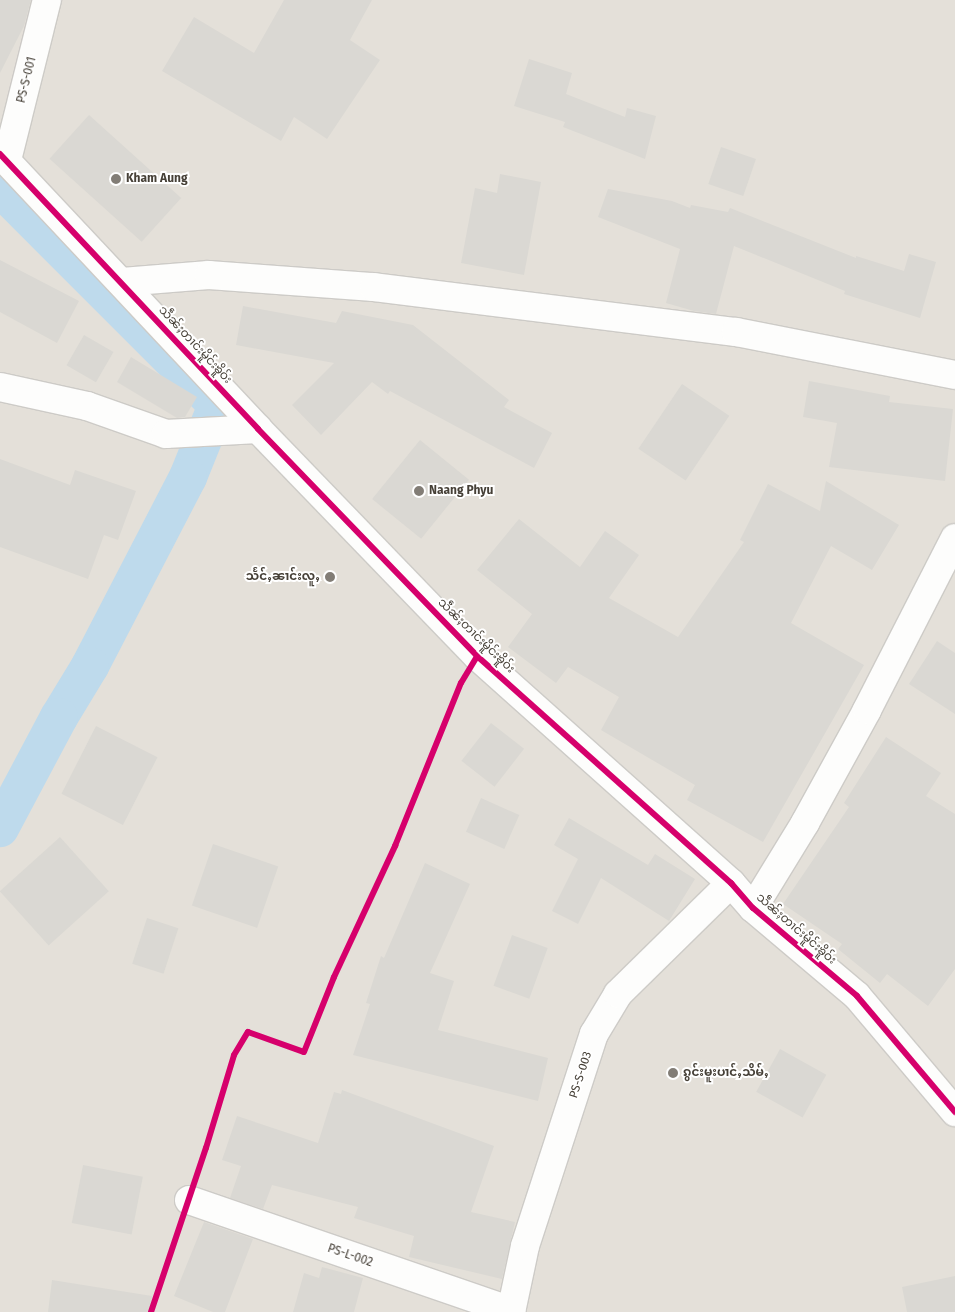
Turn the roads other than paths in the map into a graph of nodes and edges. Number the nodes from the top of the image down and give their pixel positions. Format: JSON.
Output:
{"nodes":[{"id":1,"x":47,"y":0,"type":"edge"},
{"id":2,"x":3,"y":157,"type":"edge"},
{"id":3,"x":122,"y":282,"type":"junction"},
{"id":4,"x":955,"y":375,"type":"edge"},
{"id":5,"x":0,"y":387,"type":"edge"},
{"id":6,"x":258,"y":429,"type":"junction"},
{"id":7,"x":955,"y":538,"type":"edge"},
{"id":8,"x":731,"y":883,"type":"junction"},
{"id":9,"x":753,"y":908,"type":"junction"},
{"id":10,"x":955,"y":1112,"type":"edge"},
{"id":11,"x":189,"y":1200,"type":"dead end"},
{"id":12,"x":511,"y":1312,"type":"edge"}],
"edges":[{"from":1,"to":2,"type":"street","name":"PS-S-001"},
{"from":2,"to":3,"type":"street","name":"သဵၼ်ႈတၢင်းမိူင်းၶိူဝ်း"},
{"from":3,"to":4,"type":"street"},
{"from":3,"to":6,"type":"street","name":"သဵၼ်ႈတၢင်းမိူင်းၶိူဝ်း"},
{"from":5,"to":6,"type":"street"},
{"from":6,"to":8,"type":"street","name":"သဵၼ်ႈတၢင်းမိူင်းၶိူဝ်း"},
{"from":7,"to":9,"type":"street"},
{"from":8,"to":9,"type":"street","name":"သဵၼ်ႈတၢင်းမိူင်းၶိူဝ်း"},
{"from":8,"to":12,"type":"street","name":"PS-S-003"},
{"from":9,"to":10,"type":"street","name":"သဵၼ်ႈတၢင်းမိူင်းၶိူဝ်း"},
{"from":11,"to":12,"type":"street","name":"PS-L-002"}]}
